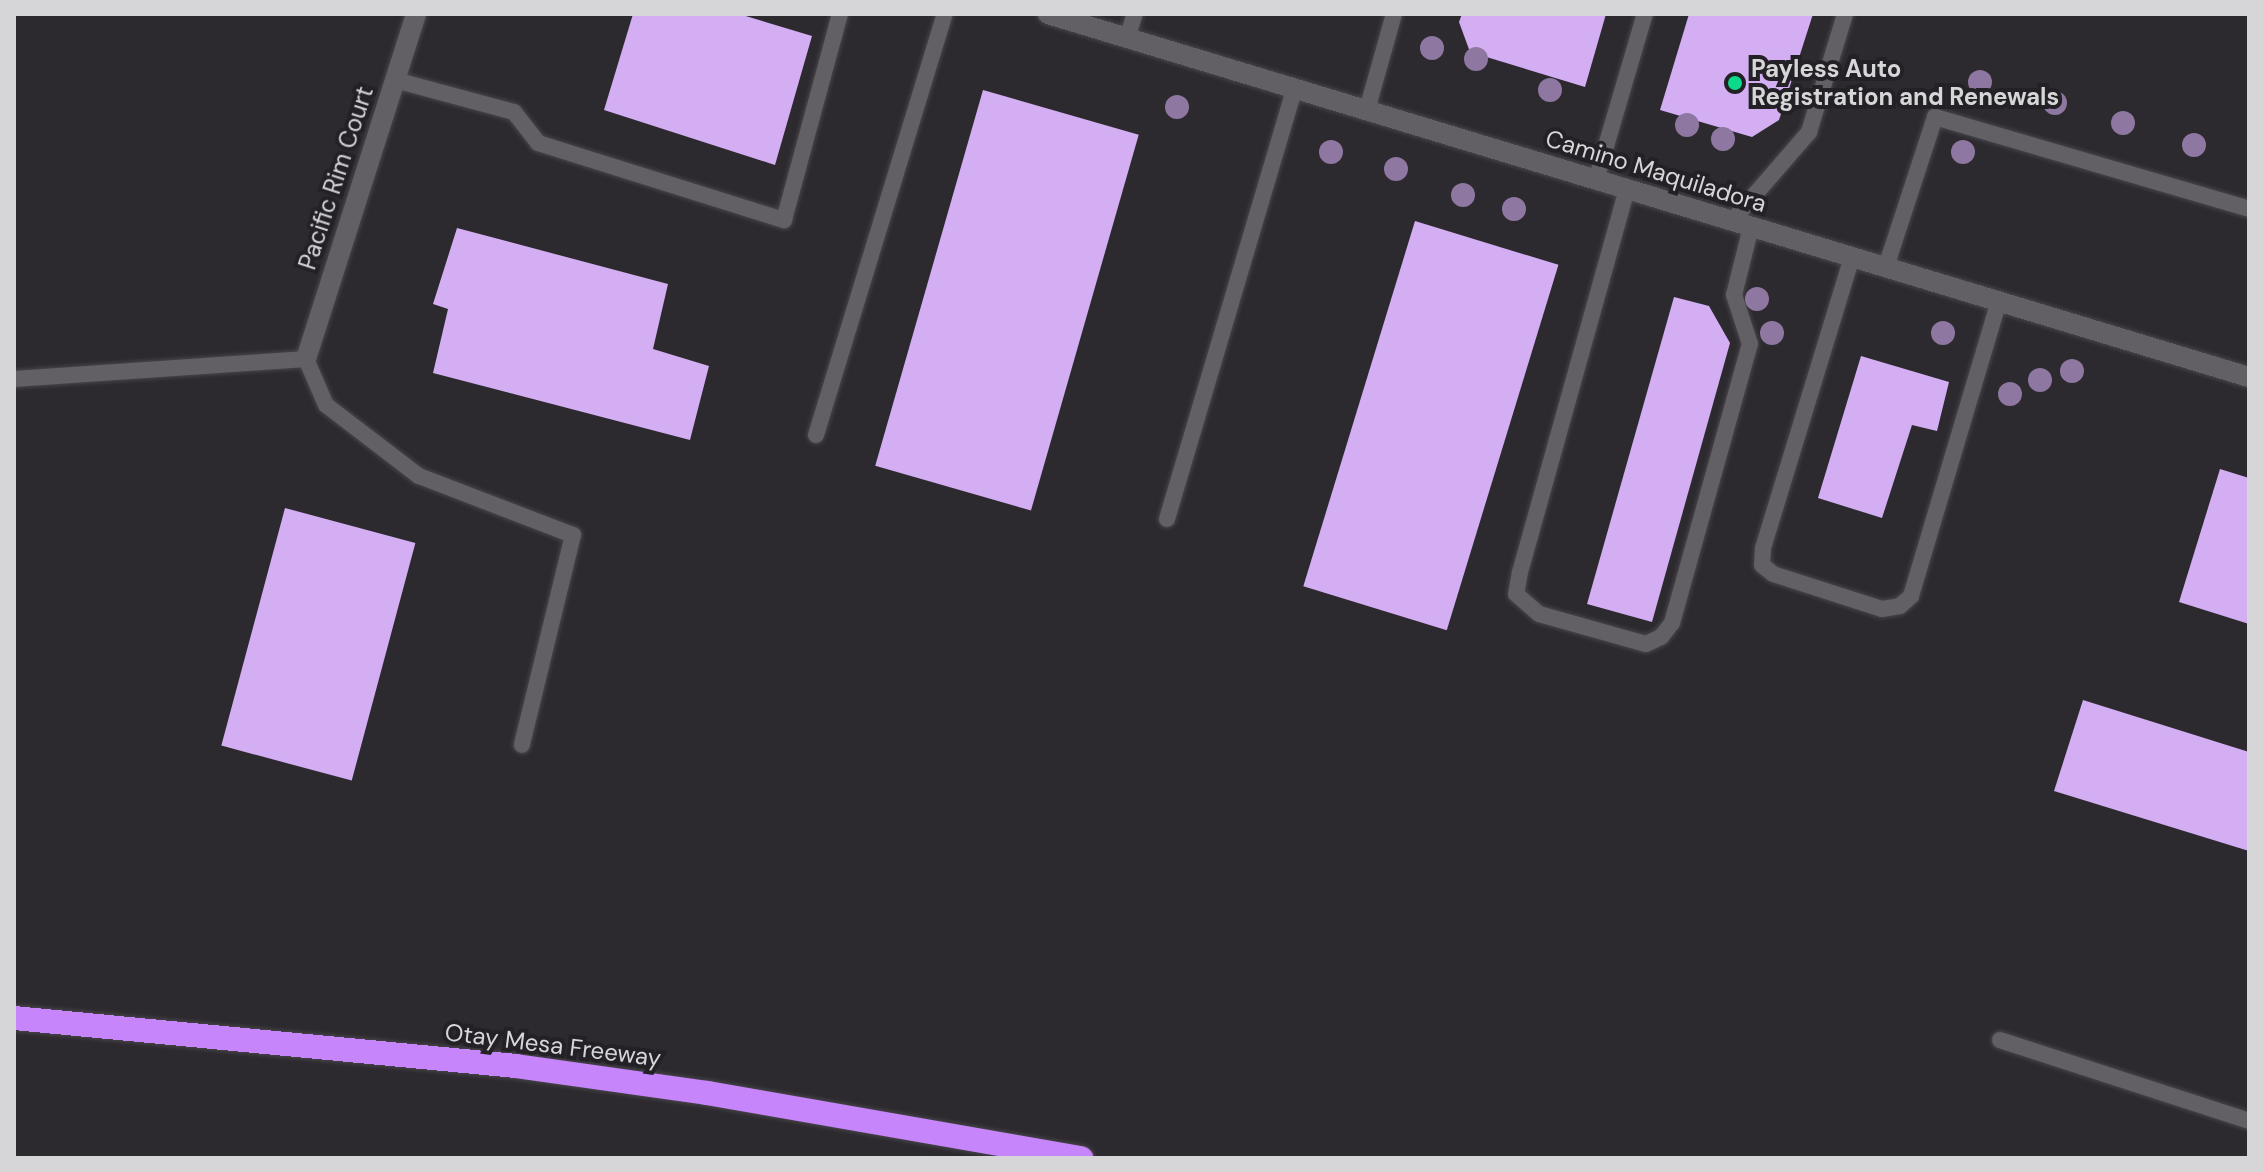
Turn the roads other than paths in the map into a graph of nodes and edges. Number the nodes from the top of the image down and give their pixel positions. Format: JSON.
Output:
{"nodes":[{"id":1,"x":416,"y":14,"type":"edge"},
{"id":2,"x":840,"y":14,"type":"edge"},
{"id":3,"x":945,"y":14,"type":"edge"},
{"id":4,"x":1048,"y":14,"type":"edge"},
{"id":5,"x":1135,"y":14,"type":"edge"},
{"id":6,"x":1394,"y":14,"type":"edge"},
{"id":7,"x":1645,"y":14,"type":"edge"},
{"id":8,"x":1845,"y":14,"type":"edge"},
{"id":9,"x":1127,"y":38,"type":"junction"},
{"id":10,"x":395,"y":80,"type":"junction"},
{"id":11,"x":1295,"y":88,"type":"junction"},
{"id":12,"x":1367,"y":110,"type":"junction"},
{"id":13,"x":1596,"y":180,"type":"junction"},
{"id":14,"x":1627,"y":189,"type":"junction"},
{"id":15,"x":2249,"y":209,"type":"edge"},
{"id":16,"x":1742,"y":224,"type":"junction"},
{"id":17,"x":1852,"y":257,"type":"junction"},
{"id":18,"x":1886,"y":267,"type":"junction"},
{"id":19,"x":1999,"y":301,"type":"junction"},
{"id":20,"x":306,"y":359,"type":"junction"},
{"id":21,"x":2249,"y":377,"type":"edge"},
{"id":22,"x":14,"y":379,"type":"edge"},
{"id":23,"x":816,"y":435,"type":"dead end"},
{"id":24,"x":1167,"y":519,"type":"dead end"},
{"id":25,"x":522,"y":745,"type":"dead end"},
{"id":26,"x":14,"y":1018,"type":"edge"},
{"id":27,"x":2000,"y":1040,"type":"dead end"},
{"id":28,"x":2249,"y":1121,"type":"edge"},
{"id":29,"x":1081,"y":1158,"type":"edge"}],
"edges":[{"from":1,"to":10,"type":"street","name":"Pacific Rim Court"},
{"from":2,"to":10,"type":"lane"},
{"from":3,"to":23,"type":"lane"},
{"from":4,"to":9,"type":"street","name":"Camino Maquiladora"},
{"from":5,"to":9,"type":"lane"},
{"from":6,"to":12,"type":"lane"},
{"from":7,"to":13,"type":"lane"},
{"from":8,"to":16,"type":"lane"},
{"from":9,"to":11,"type":"street","name":"Camino Maquiladora"},
{"from":10,"to":20,"type":"street","name":"Pacific Rim Court"},
{"from":11,"to":12,"type":"street","name":"Camino Maquiladora"},
{"from":11,"to":24,"type":"lane"},
{"from":12,"to":13,"type":"street","name":"Camino Maquiladora"},
{"from":13,"to":14,"type":"street","name":"Camino Maquiladora"},
{"from":14,"to":16,"type":"street","name":"Camino Maquiladora"},
{"from":14,"to":16,"type":"lane"},
{"from":15,"to":18,"type":"lane"},
{"from":16,"to":17,"type":"street","name":"Camino Maquiladora"},
{"from":17,"to":18,"type":"street","name":"Camino Maquiladora"},
{"from":17,"to":19,"type":"lane"},
{"from":18,"to":19,"type":"street","name":"Camino Maquiladora"},
{"from":19,"to":21,"type":"street","name":"Camino Maquiladora"},
{"from":20,"to":22,"type":"lane"},
{"from":20,"to":25,"type":"lane"},
{"from":26,"to":29,"type":"highway","name":"Otay Mesa Freeway"},
{"from":27,"to":28,"type":"lane"}]}
